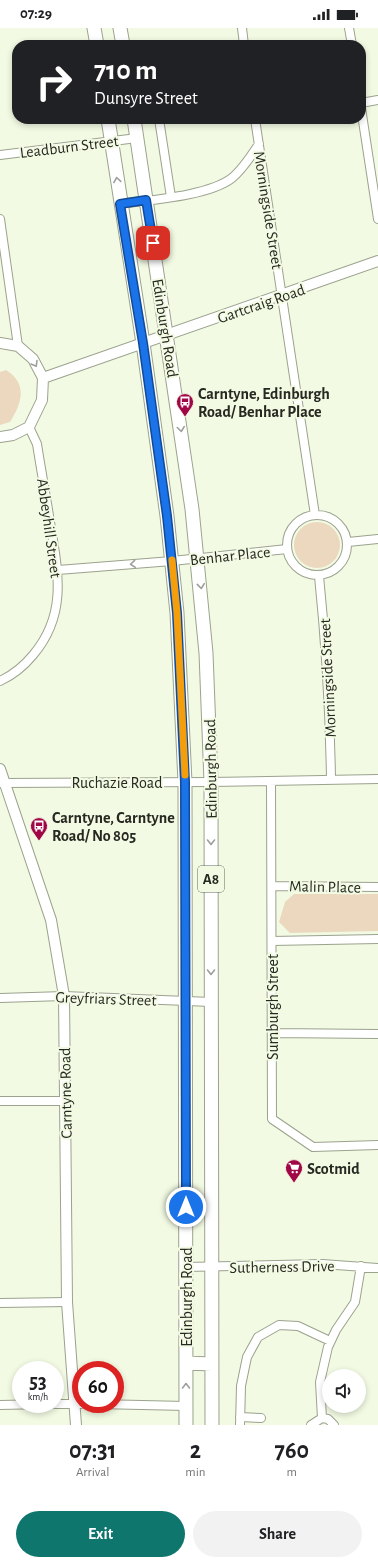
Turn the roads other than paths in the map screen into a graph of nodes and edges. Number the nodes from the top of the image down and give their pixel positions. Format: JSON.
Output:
{"nodes":[{"id":1,"x":94,"y":28,"type":"edge"},
{"id":2,"x":120,"y":28,"type":"edge"},
{"id":3,"x":242,"y":28,"type":"edge"},
{"id":4,"x":349,"y":28,"type":"edge"},
{"id":5,"x":96,"y":40,"type":"edge"},
{"id":6,"x":122,"y":40,"type":"edge"},
{"id":7,"x":243,"y":40,"type":"edge"},
{"id":8,"x":351,"y":40,"type":"edge"},
{"id":9,"x":378,"y":100,"type":"edge"},
{"id":10,"x":366,"y":102,"type":"edge"},
{"id":11,"x":109,"y":124,"type":"edge"},
{"id":12,"x":135,"y":124,"type":"edge"},
{"id":13,"x":160,"y":124,"type":"edge"},
{"id":14,"x":256,"y":124,"type":"edge"},
{"id":15,"x":363,"y":124,"type":"edge"},
{"id":16,"x":137,"y":138,"type":"junction"},
{"id":17,"x":111,"y":141,"type":"junction"},
{"id":18,"x":259,"y":144,"type":"junction"},
{"id":19,"x":0,"y":155,"type":"edge"},
{"id":20,"x":171,"y":197,"type":"junction"},
{"id":21,"x":146,"y":200,"type":"junction"},
{"id":22,"x":120,"y":204,"type":"junction"},
{"id":23,"x":378,"y":219,"type":"edge"},
{"id":24,"x":0,"y":220,"type":"edge"},
{"id":25,"x":378,"y":261,"type":"edge"},
{"id":26,"x":4,"y":274,"type":"edge"},
{"id":27,"x":282,"y":296,"type":"junction"},
{"id":28,"x":167,"y":335,"type":"junction"},
{"id":29,"x":0,"y":343,"type":"edge"},
{"id":30,"x":143,"y":343,"type":"junction"},
{"id":31,"x":18,"y":346,"type":"junction"},
{"id":32,"x":43,"y":378,"type":"junction"},
{"id":33,"x":29,"y":427,"type":"junction"},
{"id":34,"x":0,"y":438,"type":"edge"},
{"id":35,"x":315,"y":515,"type":"junction"},
{"id":36,"x":378,"y":539,"type":"edge"},
{"id":37,"x":348,"y":542,"type":"junction"},
{"id":38,"x":287,"y":548,"type":"junction"},
{"id":39,"x":198,"y":558,"type":"junction"},
{"id":40,"x":172,"y":561,"type":"junction"},
{"id":41,"x":58,"y":570,"type":"junction"},
{"id":42,"x":319,"y":576,"type":"junction"},
{"id":43,"x":0,"y":681,"type":"edge"},
{"id":44,"x":0,"y":770,"type":"edge"},
{"id":45,"x":378,"y":779,"type":"edge"},
{"id":46,"x":331,"y":780,"type":"junction"},
{"id":47,"x":271,"y":781,"type":"junction"},
{"id":48,"x":2,"y":782,"type":"edge"},
{"id":49,"x":185,"y":782,"type":"junction"},
{"id":50,"x":211,"y":782,"type":"junction"},
{"id":51,"x":272,"y":886,"type":"junction"},
{"id":52,"x":378,"y":887,"type":"edge"},
{"id":53,"x":378,"y":939,"type":"edge"},
{"id":54,"x":272,"y":941,"type":"junction"},
{"id":55,"x":64,"y":996,"type":"junction"},
{"id":56,"x":0,"y":998,"type":"edge"},
{"id":57,"x":186,"y":1001,"type":"junction"},
{"id":58,"x":211,"y":1002,"type":"junction"},
{"id":59,"x":272,"y":1033,"type":"junction"},
{"id":60,"x":378,"y":1034,"type":"edge"},
{"id":61,"x":0,"y":1101,"type":"edge"},
{"id":62,"x":65,"y":1101,"type":"junction"},
{"id":63,"x":378,"y":1145,"type":"edge"},
{"id":64,"x":361,"y":1266,"type":"junction"},
{"id":65,"x":186,"y":1267,"type":"junction"},
{"id":66,"x":211,"y":1267,"type":"junction"},
{"id":67,"x":378,"y":1268,"type":"edge"},
{"id":68,"x":67,"y":1302,"type":"junction"},
{"id":69,"x":0,"y":1303,"type":"edge"},
{"id":70,"x":330,"y":1341,"type":"junction"},
{"id":71,"x":73,"y":1361,"type":"edge"},
{"id":72,"x":186,"y":1363,"type":"junction"},
{"id":73,"x":212,"y":1364,"type":"junction"},
{"id":74,"x":0,"y":1405,"type":"edge"},
{"id":75,"x":12,"y":1405,"type":"edge"},
{"id":76,"x":124,"y":1405,"type":"edge"},
{"id":77,"x":186,"y":1406,"type":"junction"},
{"id":78,"x":77,"y":1413,"type":"edge"},
{"id":79,"x":261,"y":1418,"type":"dead end"},
{"id":80,"x":322,"y":1418,"type":"junction"},
{"id":81,"x":240,"y":1421,"type":"edge"},
{"id":82,"x":76,"y":1425,"type":"edge"},
{"id":83,"x":186,"y":1425,"type":"edge"},
{"id":84,"x":212,"y":1425,"type":"edge"},
{"id":85,"x":311,"y":1425,"type":"edge"},
{"id":86,"x":334,"y":1425,"type":"edge"}],
"edges":[{"from":1,"to":5,"type":"main road"},
{"from":2,"to":6,"type":"main road"},
{"from":3,"to":7,"type":"street"},
{"from":4,"to":8,"type":"street"},
{"from":9,"to":10,"type":"street"},
{"from":11,"to":17,"type":"main road","name":"Edinburgh Road","number":"A8"},
{"from":12,"to":16,"type":"main road","name":"Edinburgh Road","number":"A8"},
{"from":13,"to":20,"type":"street"},
{"from":14,"to":18,"type":"street","name":"Morningside Street"},
{"from":15,"to":23,"type":"street"},
{"from":16,"to":17,"type":"street","name":"Leadburn Street"},
{"from":16,"to":21,"type":"main road","name":"Edinburgh Road","number":"A8"},
{"from":17,"to":19,"type":"street","name":"Leadburn Street"},
{"from":22,"to":17,"type":"main road","name":"Edinburgh Road","number":"A8","one_way":true},
{"from":18,"to":20,"type":"street"},
{"from":18,"to":27,"type":"street","name":"Morningside Street"},
{"from":20,"to":21,"type":"street"},
{"from":21,"to":22,"type":"street"},
{"from":21,"to":28,"type":"main road","name":"Edinburgh Road","number":"A8"},
{"from":22,"to":30,"type":"main road","name":"Edinburgh Road","number":"A8"},
{"from":24,"to":26,"type":"street"},
{"from":25,"to":27,"type":"street","name":"Gartcraig Road"},
{"from":26,"to":31,"type":"street"},
{"from":27,"to":28,"type":"street","name":"Gartcraig Road"},
{"from":27,"to":35,"type":"street","name":"Morningside Street"},
{"from":28,"to":30,"type":"street","name":"Gartcraig Road"},
{"from":28,"to":39,"type":"main road","name":"Edinburgh Road","number":"A8","one_way":true},
{"from":29,"to":31,"type":"street"},
{"from":30,"to":32,"type":"street","name":"Gartcraig Road"},
{"from":30,"to":40,"type":"main road","name":"Edinburgh Road","number":"A8"},
{"from":31,"to":32,"type":"street","one_way":true},
{"from":32,"to":33,"type":"street"},
{"from":33,"to":34,"type":"street"},
{"from":33,"to":41,"type":"street","name":"Abbeyhill Street"},
{"from":35,"to":37,"type":"street"},
{"from":35,"to":38,"type":"street"},
{"from":36,"to":37,"type":"street"},
{"from":37,"to":42,"type":"street"},
{"from":38,"to":39,"type":"street","name":"Benhar Place"},
{"from":38,"to":42,"type":"street"},
{"from":39,"to":40,"type":"street","name":"Benhar Place"},
{"from":39,"to":50,"type":"main road","name":"Edinburgh Road","number":"A8","one_way":true},
{"from":40,"to":41,"type":"street","name":"Benhar Place","one_way":true},
{"from":40,"to":49,"type":"main road","name":"Edinburgh Road","number":"A8"},
{"from":41,"to":43,"type":"street","name":"Abbeyhill Street"},
{"from":42,"to":46,"type":"street","name":"Morningside Street"},
{"from":44,"to":48,"type":"street","name":"Carntyne Road"},
{"from":45,"to":46,"type":"street","name":"Ruchazie Road"},
{"from":46,"to":47,"type":"street","name":"Ruchazie Road"},
{"from":47,"to":50,"type":"street","name":"Ruchazie Road"},
{"from":47,"to":51,"type":"street","name":"Sumburgh Street"},
{"from":48,"to":49,"type":"street","name":"Ruchazie Road"},
{"from":48,"to":55,"type":"street","name":"Carntyne Road"},
{"from":49,"to":50,"type":"street","name":"Ruchazie Road"},
{"from":49,"to":57,"type":"main road","name":"Edinburgh Road","number":"A8"},
{"from":50,"to":58,"type":"main road","name":"Edinburgh Road","number":"A8","one_way":true},
{"from":51,"to":52,"type":"street","name":"Malin Place"},
{"from":51,"to":54,"type":"street","name":"Sumburgh Street"},
{"from":53,"to":54,"type":"street"},
{"from":54,"to":59,"type":"street","name":"Sumburgh Street"},
{"from":55,"to":56,"type":"street","name":"Greyfriars Street"},
{"from":55,"to":57,"type":"street","name":"Greyfriars Street"},
{"from":55,"to":62,"type":"street","name":"Carntyne Road"},
{"from":57,"to":58,"type":"street","name":"Greyfriars Street"},
{"from":57,"to":65,"type":"main road","name":"Edinburgh Road","number":"A8"},
{"from":58,"to":66,"type":"main road","name":"Edinburgh Road","number":"A8"},
{"from":59,"to":60,"type":"street"},
{"from":59,"to":63,"type":"street","name":"Sumburgh Street"},
{"from":61,"to":62,"type":"street"},
{"from":62,"to":68,"type":"street","name":"Carntyne Road"},
{"from":64,"to":66,"type":"street","name":"Sutherness Drive"},
{"from":64,"to":67,"type":"street","name":"Sutherness Drive"},
{"from":64,"to":70,"type":"street"},
{"from":65,"to":66,"type":"street","name":"Sutherness Drive"},
{"from":65,"to":72,"type":"main road","name":"Edinburgh Road","number":"A8"},
{"from":66,"to":73,"type":"main road","name":"Edinburgh Road","number":"A8"},
{"from":68,"to":69,"type":"street"},
{"from":68,"to":71,"type":"street","name":"Carntyne Road"},
{"from":70,"to":80,"type":"street"},
{"from":70,"to":81,"type":"street"},
{"from":72,"to":73,"type":"main road"},
{"from":77,"to":72,"type":"main road","name":"Edinburgh Road","number":"A8","one_way":true},
{"from":73,"to":84,"type":"main road","name":"Edinburgh Road","number":"A8"},
{"from":74,"to":75,"type":"street"},
{"from":76,"to":77,"type":"street"},
{"from":77,"to":83,"type":"main road","name":"Edinburgh Road","number":"A8"},
{"from":78,"to":82,"type":"street","name":"Carntyne Road"},
{"from":79,"to":81,"type":"street"},
{"from":80,"to":85,"type":"street"},
{"from":80,"to":86,"type":"street"}]}
